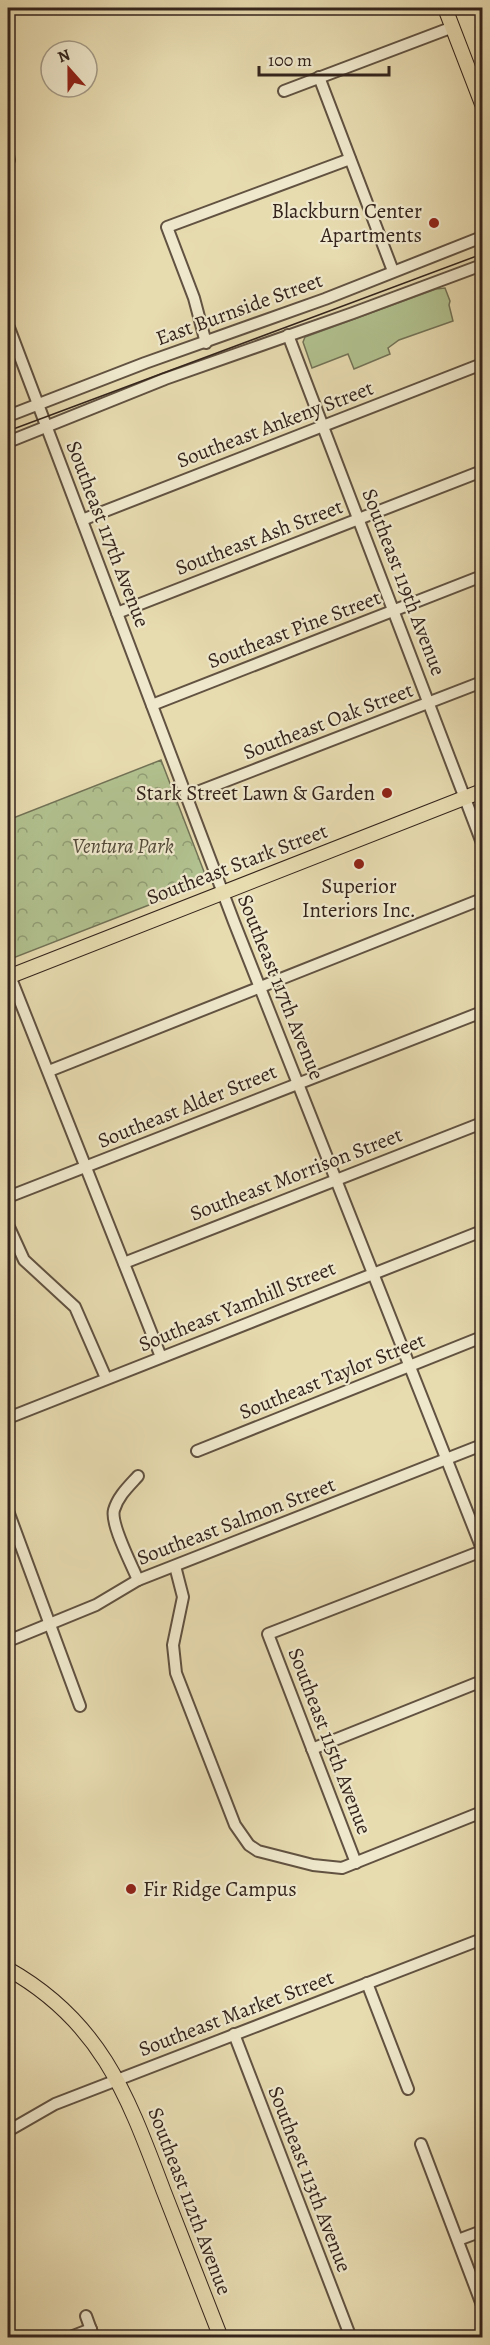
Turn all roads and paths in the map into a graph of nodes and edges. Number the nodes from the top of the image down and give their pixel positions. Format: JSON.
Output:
{"nodes":[{"id":1,"x":446,"y":8,"type":"edge"},
{"id":2,"x":453,"y":27,"type":"junction"},
{"id":3,"x":319,"y":77,"type":"junction"},
{"id":4,"x":284,"y":91,"type":"dead end"},
{"id":5,"x":483,"y":104,"type":"edge"},
{"id":6,"x":350,"y":159,"type":"junction"},
{"id":7,"x":483,"y":237,"type":"edge"},
{"id":8,"x":483,"y":265,"type":"edge"},
{"id":9,"x":393,"y":271,"type":"junction"},
{"id":10,"x":8,"y":325,"type":"edge"},
{"id":11,"x":288,"y":335,"type":"junction"},
{"id":12,"x":206,"y":343,"type":"junction"},
{"id":13,"x":483,"y":364,"type":"edge"},
{"id":14,"x":38,"y":404,"type":"junction"},
{"id":15,"x":8,"y":416,"type":"edge"},
{"id":16,"x":324,"y":426,"type":"junction"},
{"id":17,"x":47,"y":427,"type":"junction"},
{"id":18,"x":8,"y":442,"type":"edge"},
{"id":19,"x":483,"y":471,"type":"edge"},
{"id":20,"x":359,"y":518,"type":"junction"},
{"id":21,"x":82,"y":520,"type":"junction"},
{"id":22,"x":483,"y":576,"type":"edge"},
{"id":23,"x":394,"y":611,"type":"junction"},
{"id":24,"x":117,"y":613,"type":"junction"},
{"id":25,"x":483,"y":682,"type":"edge"},
{"id":26,"x":429,"y":703,"type":"junction"},
{"id":27,"x":152,"y":705,"type":"junction"},
{"id":28,"x":483,"y":791,"type":"edge"},
{"id":29,"x":187,"y":796,"type":"junction"},
{"id":30,"x":465,"y":798,"type":"junction"},
{"id":31,"x":483,"y":843,"type":"edge"},
{"id":32,"x":223,"y":893,"type":"junction"},
{"id":33,"x":483,"y":899,"type":"edge"},
{"id":34,"x":9,"y":976,"type":"edge"},
{"id":35,"x":260,"y":987,"type":"junction"},
{"id":36,"x":483,"y":1012,"type":"edge"},
{"id":37,"x":49,"y":1071,"type":"junction"},
{"id":38,"x":298,"y":1083,"type":"junction"},
{"id":39,"x":483,"y":1123,"type":"edge"},
{"id":40,"x":86,"y":1167,"type":"junction"},
{"id":41,"x":336,"y":1179,"type":"junction"},
{"id":42,"x":8,"y":1197,"type":"edge"},
{"id":43,"x":8,"y":1226,"type":"edge"},
{"id":44,"x":483,"y":1231,"type":"edge"},
{"id":45,"x":124,"y":1263,"type":"junction"},
{"id":46,"x":373,"y":1273,"type":"junction"},
{"id":47,"x":483,"y":1337,"type":"edge"},
{"id":48,"x":161,"y":1357,"type":"junction"},
{"id":49,"x":410,"y":1365,"type":"junction"},
{"id":50,"x":106,"y":1378,"type":"junction"},
{"id":51,"x":8,"y":1418,"type":"edge"},
{"id":52,"x":483,"y":1445,"type":"edge"},
{"id":53,"x":197,"y":1451,"type":"dead end"},
{"id":54,"x":447,"y":1458,"type":"junction"},
{"id":55,"x":138,"y":1476,"type":"dead end"},
{"id":56,"x":8,"y":1511,"type":"edge"},
{"id":57,"x":483,"y":1550,"type":"edge"},
{"id":58,"x":175,"y":1566,"type":"junction"},
{"id":59,"x":138,"y":1580,"type":"junction"},
{"id":60,"x":49,"y":1624,"type":"junction"},
{"id":61,"x":8,"y":1641,"type":"edge"},
{"id":62,"x":483,"y":1681,"type":"edge"},
{"id":63,"x":80,"y":1706,"type":"dead end"},
{"id":64,"x":312,"y":1749,"type":"junction"},
{"id":65,"x":483,"y":1812,"type":"edge"},
{"id":66,"x":356,"y":1863,"type":"junction"},
{"id":67,"x":483,"y":1939,"type":"edge"},
{"id":68,"x":8,"y":1969,"type":"edge"},
{"id":69,"x":368,"y":1983,"type":"junction"},
{"id":70,"x":234,"y":2034,"type":"junction"},
{"id":71,"x":118,"y":2080,"type":"junction"},
{"id":72,"x":408,"y":2089,"type":"dead end"},
{"id":73,"x":8,"y":2131,"type":"edge"},
{"id":74,"x":421,"y":2144,"type":"dead end"},
{"id":75,"x":483,"y":2231,"type":"edge"},
{"id":76,"x":458,"y":2240,"type":"junction"},
{"id":77,"x":483,"y":2305,"type":"edge"},
{"id":78,"x":86,"y":2316,"type":"dead end"},
{"id":79,"x":92,"y":2333,"type":"edge"},
{"id":80,"x":68,"y":2337,"type":"edge"},
{"id":81,"x":221,"y":2337,"type":"edge"},
{"id":82,"x":351,"y":2337,"type":"edge"}],
"edges":[{"from":1,"to":2,"type":"main road"},
{"from":2,"to":3,"type":"street"},
{"from":2,"to":5,"type":"main road"},
{"from":3,"to":4,"type":"street"},
{"from":3,"to":6,"type":"street"},
{"from":6,"to":9,"type":"street"},
{"from":6,"to":12,"type":"street"},
{"from":7,"to":9,"type":"street","name":"East Burnside Street"},
{"from":8,"to":11,"type":"street","name":"East Burnside Street"},
{"from":9,"to":12,"type":"street","name":"East Burnside Street"},
{"from":10,"to":14,"type":"street","name":"Southeast 117th Avenue"},
{"from":11,"to":16,"type":"street","name":"Southeast 119th Avenue"},
{"from":11,"to":17,"type":"street","name":"East Burnside Street"},
{"from":12,"to":14,"type":"street","name":"East Burnside Street"},
{"from":13,"to":16,"type":"street","name":"Southeast Ankeny Street"},
{"from":14,"to":15,"type":"street","name":"East Burnside Street"},
{"from":14,"to":17,"type":"street","name":"Southeast 117th Avenue"},
{"from":16,"to":20,"type":"street","name":"Southeast 119th Avenue"},
{"from":16,"to":21,"type":"street","name":"Southeast Ankeny Street"},
{"from":17,"to":18,"type":"street","name":"East Burnside Street"},
{"from":17,"to":21,"type":"street","name":"Southeast 117th Avenue"},
{"from":19,"to":20,"type":"street","name":"Southeast Ash Street"},
{"from":20,"to":23,"type":"street","name":"Southeast 119th Avenue"},
{"from":20,"to":24,"type":"street","name":"Southeast Ash Street"},
{"from":21,"to":24,"type":"street","name":"Southeast 117th Avenue"},
{"from":22,"to":23,"type":"street","name":"Southeast Pine Street"},
{"from":23,"to":26,"type":"street","name":"Southeast 119th Avenue"},
{"from":23,"to":27,"type":"street","name":"Southeast Pine Street"},
{"from":24,"to":27,"type":"street","name":"Southeast 117th Avenue"},
{"from":25,"to":26,"type":"street","name":"Southeast Oak Street"},
{"from":26,"to":29,"type":"street","name":"Southeast Oak Street"},
{"from":26,"to":30,"type":"street","name":"Southeast 119th Avenue"},
{"from":27,"to":29,"type":"street","name":"Southeast 117th Avenue"},
{"from":28,"to":30,"type":"main road","name":"Southeast Stark Street"},
{"from":29,"to":32,"type":"street","name":"Southeast 117th Avenue"},
{"from":30,"to":31,"type":"street","name":"Southeast 119th Avenue"},
{"from":30,"to":32,"type":"main road","name":"Southeast Stark Street"},
{"from":32,"to":34,"type":"main road","name":"Southeast Stark Street"},
{"from":32,"to":35,"type":"street","name":"Southeast 117th Avenue"},
{"from":33,"to":35,"type":"street"},
{"from":34,"to":37,"type":"street"},
{"from":35,"to":37,"type":"street"},
{"from":35,"to":38,"type":"street","name":"Southeast 117th Avenue"},
{"from":36,"to":38,"type":"street","name":"Southeast Alder Street"},
{"from":37,"to":40,"type":"street"},
{"from":38,"to":40,"type":"street","name":"Southeast Alder Street"},
{"from":38,"to":41,"type":"street","name":"Southeast 117th Avenue"},
{"from":39,"to":41,"type":"street","name":"Southeast Morrison Street"},
{"from":40,"to":42,"type":"street","name":"Southeast Alder Street"},
{"from":40,"to":45,"type":"street"},
{"from":41,"to":45,"type":"street","name":"Southeast Morrison Street"},
{"from":41,"to":46,"type":"street","name":"Southeast 117th Avenue"},
{"from":43,"to":50,"type":"street"},
{"from":44,"to":46,"type":"street","name":"Southeast Yamhill Street"},
{"from":45,"to":48,"type":"street"},
{"from":46,"to":48,"type":"street","name":"Southeast Yamhill Street"},
{"from":46,"to":49,"type":"street","name":"Southeast 117th Avenue"},
{"from":47,"to":49,"type":"street","name":"Southeast Taylor Street"},
{"from":48,"to":50,"type":"street","name":"Southeast Yamhill Street"},
{"from":49,"to":53,"type":"street","name":"Southeast Taylor Street"},
{"from":49,"to":54,"type":"street","name":"Southeast 117th Avenue"},
{"from":50,"to":51,"type":"street","name":"Southeast Yamhill Street"},
{"from":52,"to":54,"type":"street","name":"Southeast Salmon Street"},
{"from":54,"to":57,"type":"street","name":"Southeast 117th Avenue"},
{"from":54,"to":58,"type":"street","name":"Southeast Salmon Street"},
{"from":55,"to":59,"type":"street"},
{"from":56,"to":60,"type":"street"},
{"from":57,"to":64,"type":"street","name":"Southeast 115th Avenue"},
{"from":58,"to":59,"type":"street","name":"Southeast Salmon Street"},
{"from":58,"to":66,"type":"street"},
{"from":59,"to":60,"type":"street","name":"Southeast Salmon Street"},
{"from":60,"to":61,"type":"street","name":"Southeast Salmon Street"},
{"from":60,"to":63,"type":"street"},
{"from":62,"to":64,"type":"street"},
{"from":64,"to":66,"type":"street","name":"Southeast 115th Avenue"},
{"from":65,"to":66,"type":"street"},
{"from":67,"to":69,"type":"street","name":"Southeast Market Street"},
{"from":68,"to":71,"type":"main road","name":"Southeast 112th Avenue"},
{"from":69,"to":70,"type":"street","name":"Southeast Market Street"},
{"from":69,"to":72,"type":"street"},
{"from":70,"to":71,"type":"street","name":"Southeast Market Street"},
{"from":70,"to":82,"type":"street","name":"Southeast 113th Avenue"},
{"from":71,"to":73,"type":"street","name":"Southeast Market Street"},
{"from":71,"to":81,"type":"main road","name":"Southeast 112th Avenue"},
{"from":74,"to":76,"type":"street"},
{"from":75,"to":76,"type":"street"},
{"from":76,"to":77,"type":"street"},
{"from":78,"to":79,"type":"street"},
{"from":79,"to":80,"type":"street"}]}
